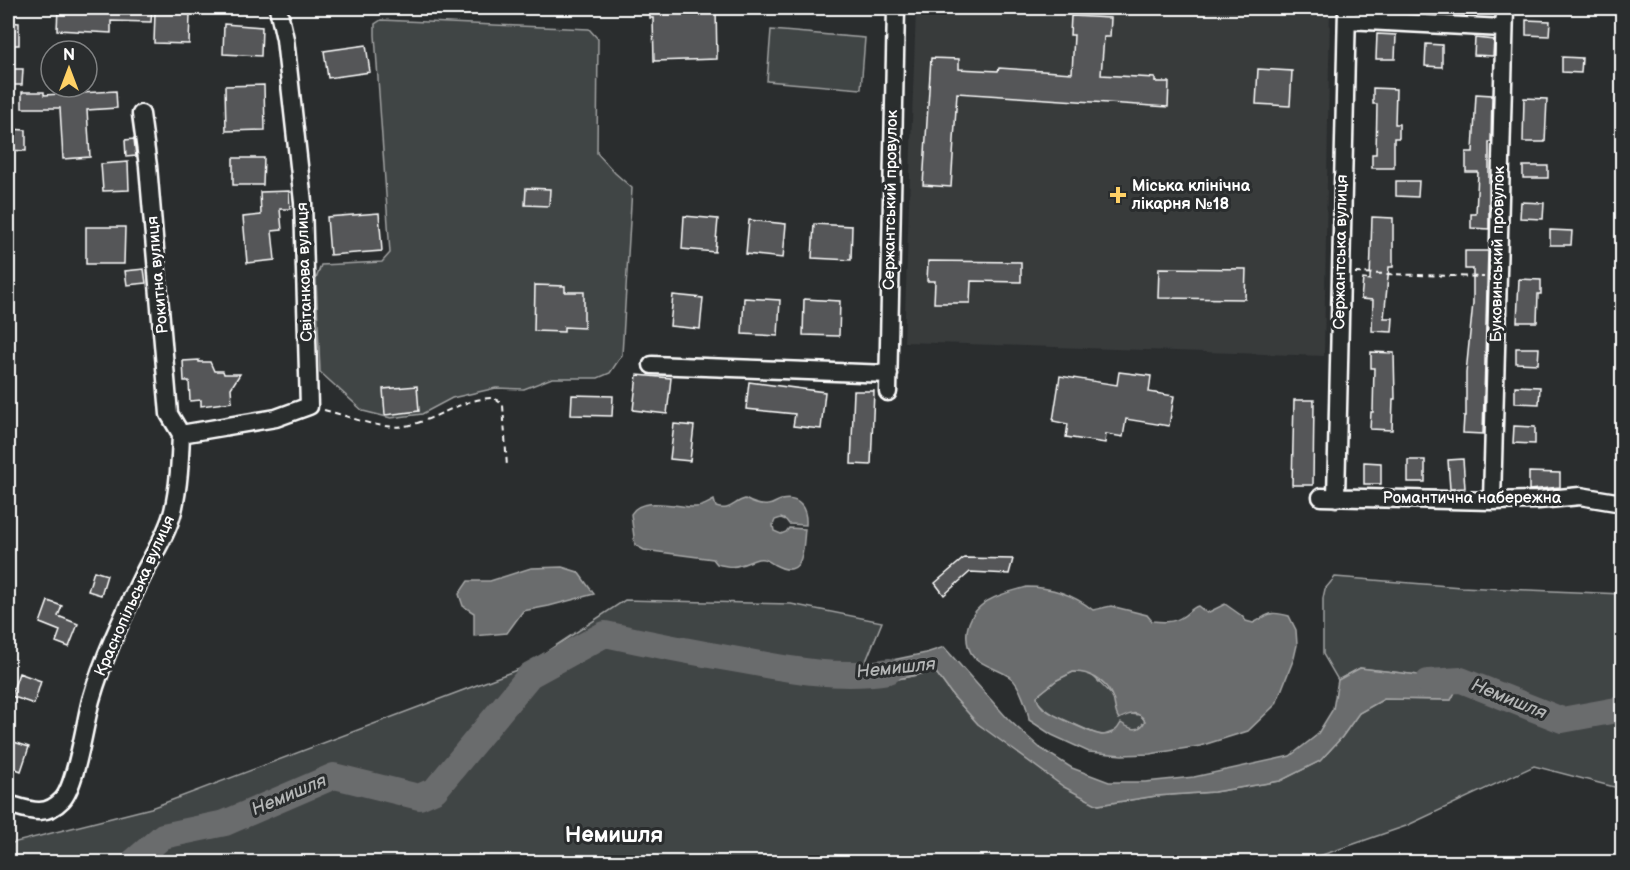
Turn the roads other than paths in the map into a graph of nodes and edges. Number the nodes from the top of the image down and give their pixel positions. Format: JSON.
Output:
{"nodes":[{"id":1,"x":278,"y":8,"type":"edge"},
{"id":2,"x":896,"y":8,"type":"edge"},
{"id":3,"x":1505,"y":8,"type":"edge"},
{"id":4,"x":1347,"y":14,"type":"edge"},
{"id":5,"x":1503,"y":28,"type":"junction"},
{"id":6,"x":141,"y":114,"type":"dead end"},
{"id":7,"x":652,"y":365,"type":"dead end"},
{"id":8,"x":889,"y":374,"type":"junction"},
{"id":9,"x":888,"y":392,"type":"dead end"},
{"id":10,"x":181,"y":434,"type":"junction"},
{"id":11,"x":1328,"y":497,"type":"joint"},
{"id":12,"x":1492,"y":501,"type":"junction"},
{"id":13,"x":1623,"y":503,"type":"edge"},
{"id":14,"x":8,"y":804,"type":"edge"}],
"edges":[{"from":1,"to":10,"type":"street","name":"Світанкова вулиця"},
{"from":2,"to":8,"type":"street","name":"Сержантський провулок"},
{"from":3,"to":5,"type":"street","name":"Буковинський провулок"},
{"from":4,"to":5,"type":"street"},
{"from":4,"to":11,"type":"street","name":"Сержантська вулиця"},
{"from":5,"to":12,"type":"street","name":"Буковинський провулок"},
{"from":6,"to":10,"type":"street","name":"Рокитна вулиця"},
{"from":7,"to":8,"type":"street"},
{"from":8,"to":9,"type":"street","name":"Сержантський провулок"},
{"from":10,"to":14,"type":"street","name":"Краснопільська вулиця"},
{"from":11,"to":12,"type":"street","name":"Романтична набережна"},
{"from":12,"to":13,"type":"street","name":"Романтична набережна"}]}
